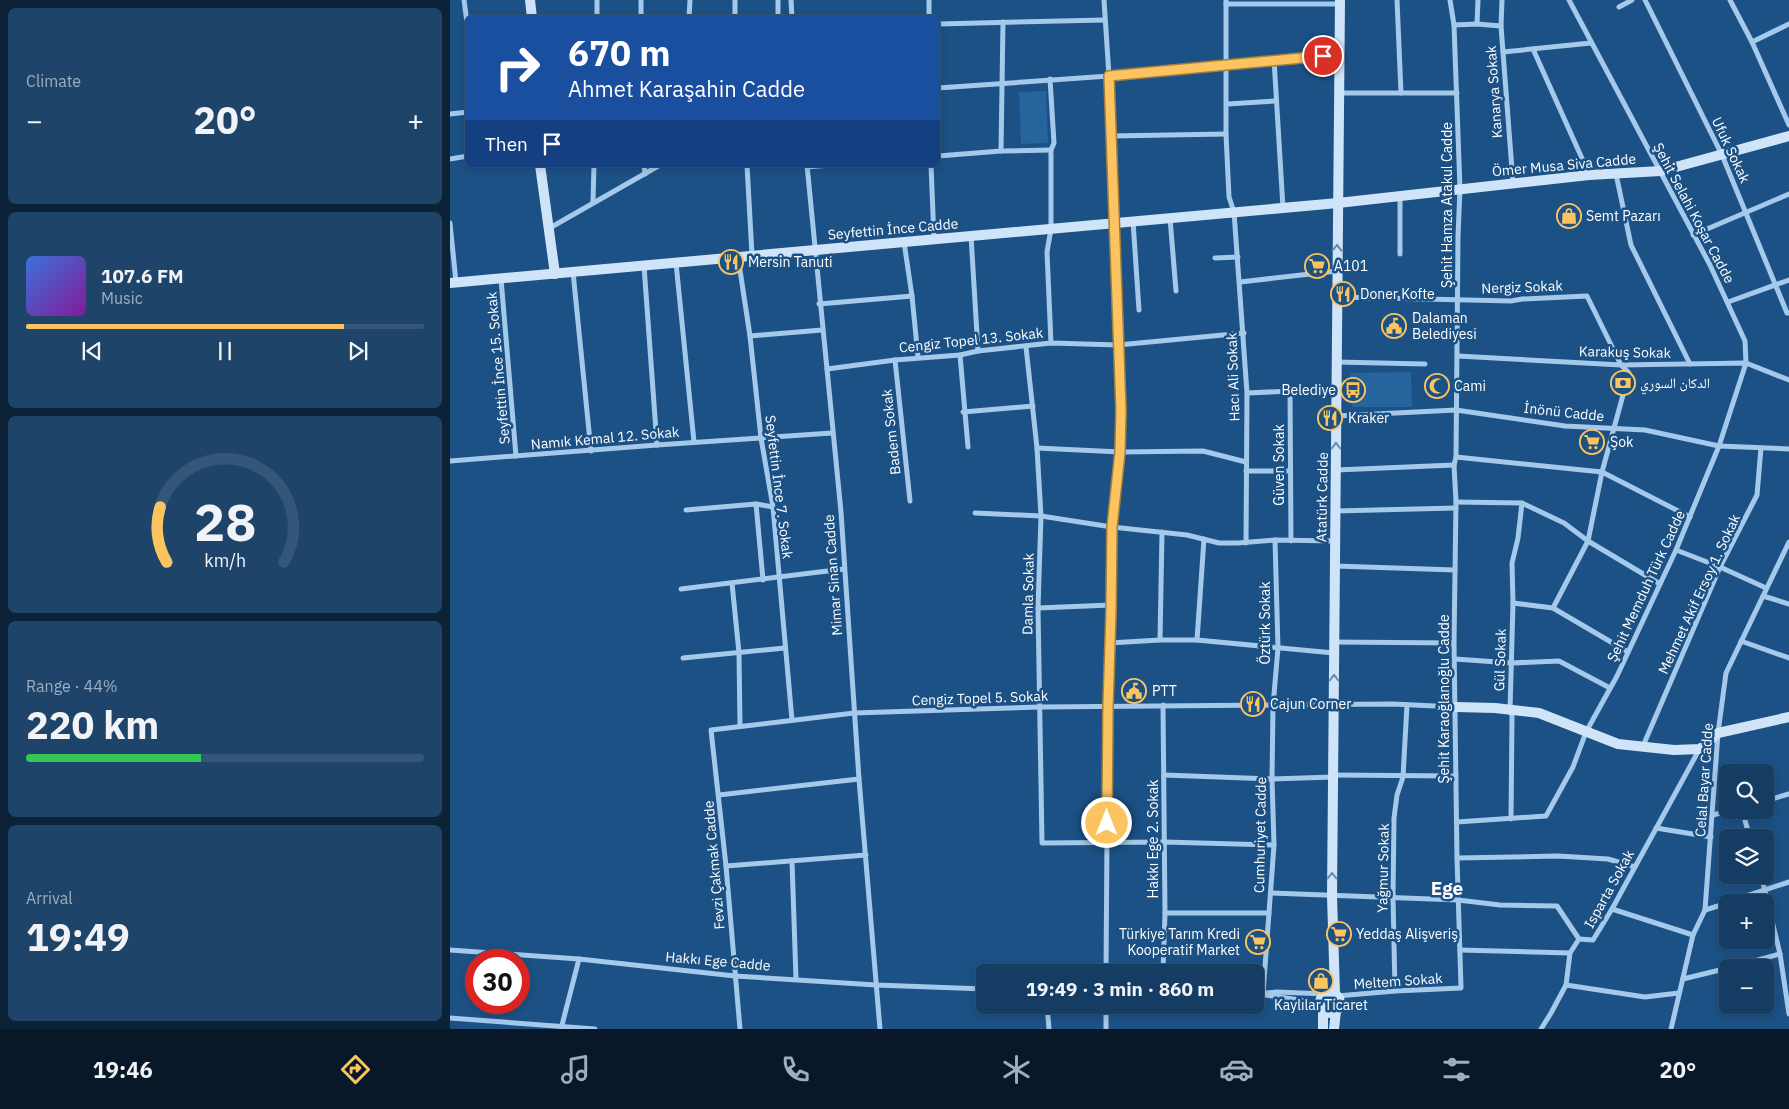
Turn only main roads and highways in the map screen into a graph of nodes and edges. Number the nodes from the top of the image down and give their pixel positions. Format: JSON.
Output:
{"nodes":[{"id":1,"x":530,"y":0,"type":"edge"},
{"id":2,"x":1340,"y":2,"type":"edge"},
{"id":3,"x":532,"y":15,"type":"edge"},
{"id":4,"x":1789,"y":136,"type":"edge"},
{"id":5,"x":540,"y":167,"type":"edge"},
{"id":6,"x":1338,"y":203,"type":"junction"},
{"id":7,"x":555,"y":274,"type":"junction"},
{"id":8,"x":453,"y":283,"type":"edge"},
{"id":9,"x":1456,"y":707,"type":"road end"},
{"id":10,"x":1789,"y":717,"type":"edge"},
{"id":11,"x":1332,"y":995,"type":"junction"},
{"id":12,"x":1323,"y":1009,"type":"junction"},
{"id":13,"x":1336,"y":1011,"type":"junction"},
{"id":14,"x":1323,"y":1029,"type":"edge"},
{"id":15,"x":1334,"y":1029,"type":"edge"}],
"edges":[{"from":1,"to":3,"type":"main road"},
{"from":2,"to":6,"type":"main road","name":"Atatürk Cadde"},
{"from":4,"to":6,"type":"main road","name":"Ömer Musa Siva Cadde"},
{"from":5,"to":7,"type":"main road"},
{"from":6,"to":7,"type":"main road","name":"Seyfettin İnce Cadde"},
{"from":11,"to":6,"type":"main road","name":"Atatürk Cadde","one_way":true},
{"from":7,"to":8,"type":"main road","name":"Seyfettin İnce Cadde"},
{"from":9,"to":10,"type":"main road"},
{"from":11,"to":12,"type":"main road"},
{"from":11,"to":13,"type":"main road"},
{"from":12,"to":13,"type":"main road"},
{"from":12,"to":14,"type":"main road"},
{"from":13,"to":15,"type":"main road"}]}
